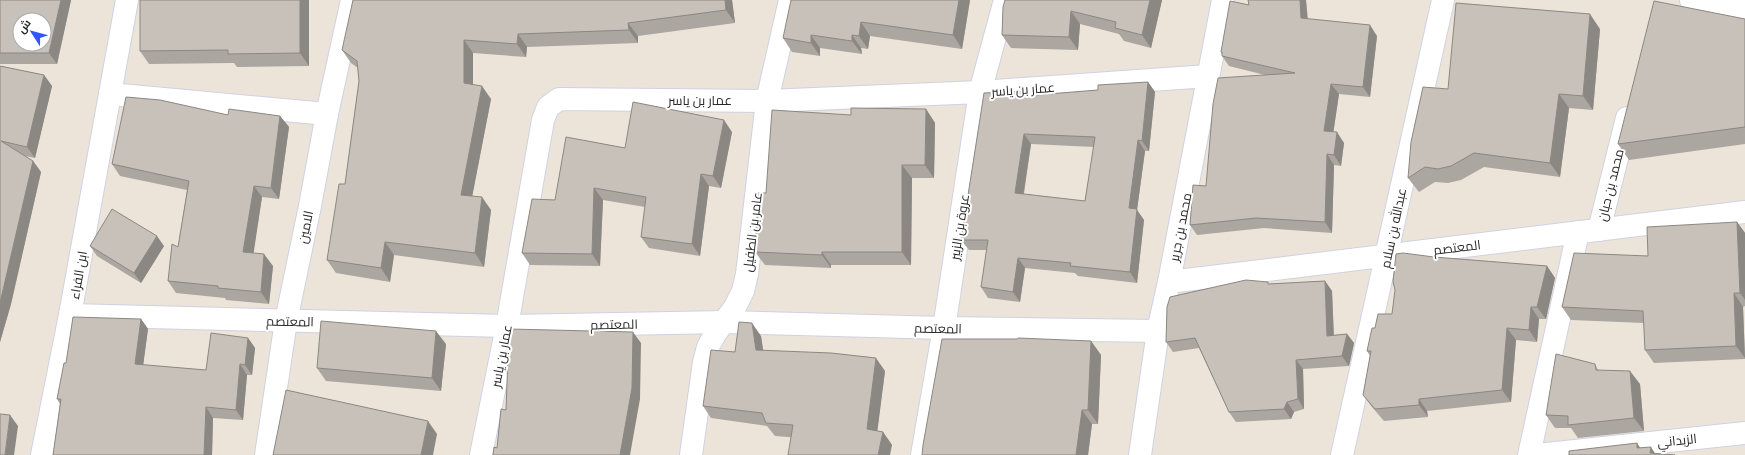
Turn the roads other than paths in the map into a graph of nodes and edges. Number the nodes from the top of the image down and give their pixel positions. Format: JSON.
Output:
{"nodes":[{"id":1,"x":127,"y":0,"type":"edge"},
{"id":2,"x":352,"y":0,"type":"edge"},
{"id":3,"x":790,"y":0,"type":"edge"},
{"id":4,"x":1005,"y":0,"type":"edge"},
{"id":5,"x":1223,"y":0,"type":"edge"},
{"id":6,"x":1443,"y":0,"type":"edge"},
{"id":7,"x":1691,"y":0,"type":"edge"},
{"id":8,"x":1745,"y":8,"type":"edge"},
{"id":9,"x":1208,"y":76,"type":"junction"},
{"id":10,"x":980,"y":92,"type":"junction"},
{"id":11,"x":110,"y":94,"type":"junction"},
{"id":12,"x":1631,"y":100,"type":"edge"},
{"id":13,"x":767,"y":101,"type":"junction"},
{"id":14,"x":327,"y":114,"type":"junction"},
{"id":15,"x":1745,"y":212,"type":"edge"},
{"id":16,"x":1599,"y":230,"type":"junction"},
{"id":17,"x":1578,"y":232,"type":"junction"},
{"id":18,"x":1386,"y":256,"type":"junction"},
{"id":19,"x":1169,"y":282,"type":"junction"},
{"id":20,"x":70,"y":315,"type":"junction"},
{"id":21,"x":286,"y":321,"type":"junction"},
{"id":22,"x":725,"y":322,"type":"junction"},
{"id":23,"x":507,"y":326,"type":"junction"},
{"id":24,"x":944,"y":328,"type":"junction"},
{"id":25,"x":1158,"y":331,"type":"junction"},
{"id":26,"x":1745,"y":433,"type":"edge"},
{"id":27,"x":42,"y":455,"type":"edge"},
{"id":28,"x":266,"y":455,"type":"edge"},
{"id":29,"x":481,"y":455,"type":"edge"},
{"id":30,"x":691,"y":455,"type":"edge"},
{"id":31,"x":922,"y":455,"type":"edge"},
{"id":32,"x":1140,"y":455,"type":"edge"},
{"id":33,"x":1342,"y":455,"type":"edge"},
{"id":34,"x":1529,"y":455,"type":"edge"},
{"id":35,"x":1537,"y":455,"type":"edge"}],
"edges":[{"from":1,"to":11,"type":"street","name":"ابن الفراء"},
{"from":2,"to":14,"type":"street","name":"الامين"},
{"from":3,"to":13,"type":"street","name":"عامر بن الطفيل"},
{"from":4,"to":10,"type":"street","name":"عروة بن الزبير"},
{"from":5,"to":9,"type":"street","name":"محمد بن جرير"},
{"from":6,"to":18,"type":"street","name":"عبدالله بن سلام"},
{"from":7,"to":8,"type":"street"},
{"from":9,"to":10,"type":"street","name":"عمار بن ياسر"},
{"from":9,"to":19,"type":"street","name":"محمد بن جرير"},
{"from":10,"to":13,"type":"street","name":"عمار بن ياسر"},
{"from":10,"to":24,"type":"street","name":"عروة بن الزبير"},
{"from":11,"to":14,"type":"street"},
{"from":11,"to":20,"type":"street","name":"ابن الفراء"},
{"from":12,"to":16,"type":"street","name":"محمد بن حبان"},
{"from":13,"to":22,"type":"street","name":"عامر بن الطفيل"},
{"from":13,"to":23,"type":"street","name":"عمار بن ياسر"},
{"from":14,"to":21,"type":"street","name":"الامين"},
{"from":15,"to":16,"type":"street","name":"المعتصم"},
{"from":16,"to":17,"type":"street","name":"المعتصم"},
{"from":17,"to":18,"type":"street","name":"المعتصم"},
{"from":17,"to":34,"type":"street"},
{"from":18,"to":19,"type":"street","name":"المعتصم"},
{"from":18,"to":33,"type":"street","name":"عبدالله بن سلام"},
{"from":19,"to":25,"type":"street","name":"محمد بن جرير"},
{"from":20,"to":21,"type":"street","name":"المعتصم"},
{"from":20,"to":27,"type":"street","name":"ابن الفراء"},
{"from":21,"to":23,"type":"street","name":"المعتصم"},
{"from":21,"to":28,"type":"street","name":"الامين"},
{"from":22,"to":23,"type":"street","name":"المعتصم"},
{"from":22,"to":24,"type":"street","name":"المعتصم"},
{"from":22,"to":30,"type":"street","name":"عامر بن الطفيل"},
{"from":23,"to":29,"type":"street","name":"عمار بن ياسر"},
{"from":24,"to":25,"type":"street","name":"المعتصم"},
{"from":24,"to":31,"type":"street","name":"عروة بن الزبير"},
{"from":25,"to":32,"type":"street","name":"محمد بن جرير"},
{"from":26,"to":35,"type":"street","name":"الزبداني"}]}
